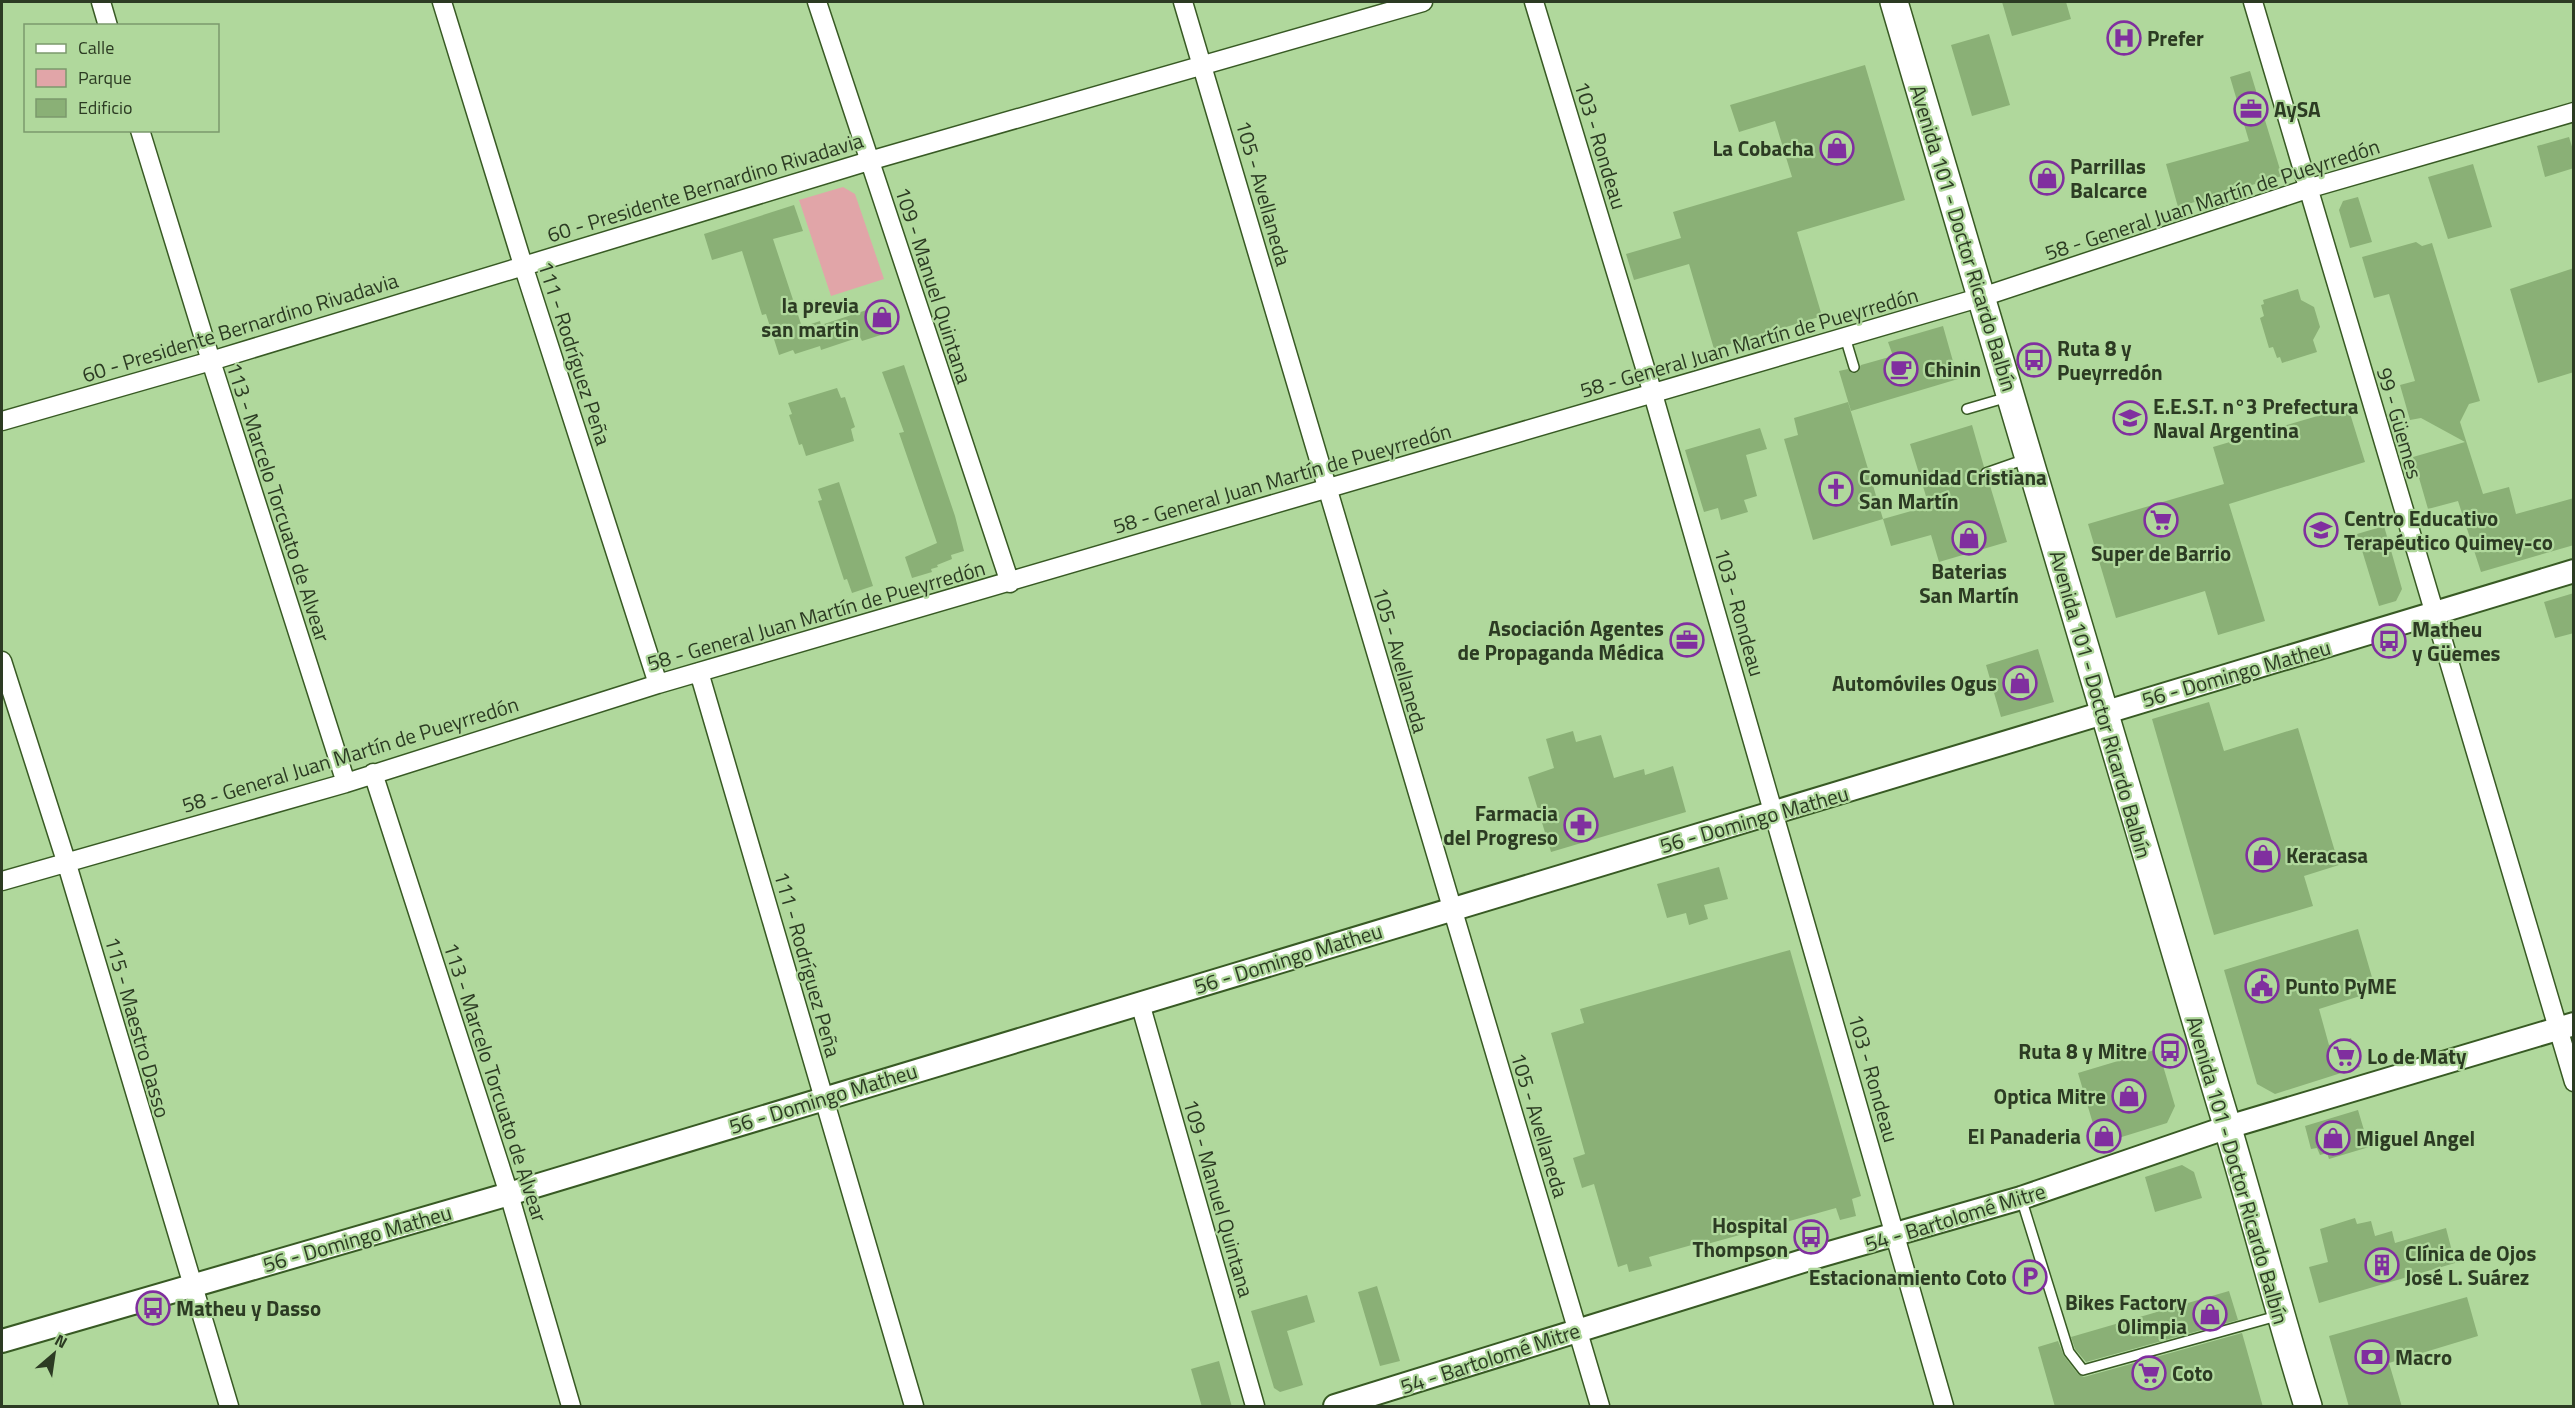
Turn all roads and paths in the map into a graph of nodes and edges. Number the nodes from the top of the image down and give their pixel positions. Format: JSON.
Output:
{"nodes":[{"id":1,"x":101,"y":2,"type":"edge"},
{"id":2,"x":442,"y":2,"type":"edge"},
{"id":3,"x":817,"y":2,"type":"edge"},
{"id":4,"x":1183,"y":2,"type":"edge"},
{"id":5,"x":1423,"y":2,"type":"edge"},
{"id":6,"x":1534,"y":2,"type":"edge"},
{"id":7,"x":1894,"y":2,"type":"edge"},
{"id":8,"x":2253,"y":2,"type":"edge"},
{"id":9,"x":107,"y":24,"type":"edge"},
{"id":10,"x":1202,"y":64,"type":"junction"},
{"id":11,"x":2574,"y":112,"type":"edge"},
{"id":12,"x":141,"y":132,"type":"edge"},
{"id":13,"x":869,"y":161,"type":"junction"},
{"id":14,"x":2307,"y":189,"type":"junction"},
{"id":15,"x":523,"y":265,"type":"junction"},
{"id":16,"x":1982,"y":297,"type":"junction"},
{"id":17,"x":1845,"y":337,"type":"junction"},
{"id":18,"x":211,"y":362,"type":"junction"},
{"id":19,"x":1854,"y":367,"type":"dead end"},
{"id":20,"x":1653,"y":394,"type":"junction"},
{"id":21,"x":2011,"y":396,"type":"junction"},
{"id":22,"x":1967,"y":409,"type":"dead end"},
{"id":23,"x":2,"y":421,"type":"edge"},
{"id":24,"x":2029,"y":458,"type":"junction"},
{"id":25,"x":1986,"y":473,"type":"dead end"},
{"id":26,"x":1327,"y":488,"type":"junction"},
{"id":27,"x":2574,"y":571,"type":"edge"},
{"id":28,"x":1010,"y":583,"type":"junction"},
{"id":29,"x":2433,"y":615,"type":"junction"},
{"id":30,"x":2,"y":661,"type":"edge"},
{"id":31,"x":699,"y":672,"type":"junction"},
{"id":32,"x":658,"y":684,"type":"junction"},
{"id":33,"x":2103,"y":712,"type":"junction"},
{"id":34,"x":373,"y":773,"type":"junction"},
{"id":35,"x":345,"y":783,"type":"junction"},
{"id":36,"x":1774,"y":814,"type":"junction"},
{"id":37,"x":66,"y":861,"type":"junction"},
{"id":38,"x":2,"y":881,"type":"edge"},
{"id":39,"x":1451,"y":909,"type":"junction"},
{"id":40,"x":1140,"y":1003,"type":"junction"},
{"id":41,"x":2566,"y":1026,"type":"edge"},
{"id":42,"x":2574,"y":1082,"type":"edge"},
{"id":43,"x":824,"y":1098,"type":"junction"},
{"id":44,"x":2228,"y":1127,"type":"junction"},
{"id":45,"x":510,"y":1194,"type":"junction"},
{"id":46,"x":2021,"y":1198,"type":"junction"},
{"id":47,"x":1897,"y":1236,"type":"junction"},
{"id":48,"x":192,"y":1285,"type":"junction"},
{"id":49,"x":2280,"y":1315,"type":"junction"},
{"id":50,"x":1578,"y":1330,"type":"junction"},
{"id":51,"x":2,"y":1341,"type":"edge"},
{"id":52,"x":229,"y":1407,"type":"edge"},
{"id":53,"x":571,"y":1407,"type":"edge"},
{"id":54,"x":914,"y":1407,"type":"edge"},
{"id":55,"x":1255,"y":1407,"type":"edge"},
{"id":56,"x":1335,"y":1407,"type":"edge"},
{"id":57,"x":1600,"y":1407,"type":"edge"},
{"id":58,"x":1944,"y":1407,"type":"edge"},
{"id":59,"x":2308,"y":1407,"type":"edge"}],
"edges":[{"from":1,"to":9,"type":"street"},
{"from":2,"to":15,"type":"street","name":"111 - Rodríguez Peña"},
{"from":3,"to":13,"type":"street","name":"109 - Manuel Quintana"},
{"from":4,"to":10,"type":"street","name":"105 - Avellaneda"},
{"from":5,"to":10,"type":"street","name":"60 - Presidente Bernardino Rivadavia"},
{"from":6,"to":20,"type":"street","name":"103 - Rondeau"},
{"from":7,"to":16,"type":"main road","name":"Avenida 101 - Doctor Ricardo Balbín"},
{"from":8,"to":14,"type":"street","name":"99 - Güemes"},
{"from":10,"to":13,"type":"street","name":"60 - Presidente Bernardino Rivadavia"},
{"from":10,"to":26,"type":"street","name":"105 - Avellaneda"},
{"from":11,"to":14,"type":"street","name":"58 - General Juan Martín de Pueyrredón"},
{"from":12,"to":18,"type":"street","name":"113 - Marcelo Torcuato de Alvear"},
{"from":13,"to":15,"type":"street","name":"60 - Presidente Bernardino Rivadavia"},
{"from":13,"to":28,"type":"street","name":"109 - Manuel Quintana"},
{"from":14,"to":16,"type":"street","name":"58 - General Juan Martín de Pueyrredón"},
{"from":14,"to":29,"type":"street","name":"99 - Güemes"},
{"from":15,"to":18,"type":"street","name":"60 - Presidente Bernardino Rivadavia"},
{"from":15,"to":32,"type":"street","name":"111 - Rodríguez Peña"},
{"from":16,"to":17,"type":"street","name":"58 - General Juan Martín de Pueyrredón"},
{"from":16,"to":21,"type":"main road","name":"Avenida 101 - Doctor Ricardo Balbín"},
{"from":17,"to":19,"type":"lane"},
{"from":17,"to":20,"type":"street","name":"58 - General Juan Martín de Pueyrredón"},
{"from":18,"to":23,"type":"street","name":"60 - Presidente Bernardino Rivadavia"},
{"from":18,"to":35,"type":"street","name":"113 - Marcelo Torcuato de Alvear"},
{"from":20,"to":26,"type":"street","name":"58 - General Juan Martín de Pueyrredón"},
{"from":20,"to":36,"type":"street","name":"103 - Rondeau"},
{"from":21,"to":22,"type":"lane"},
{"from":21,"to":24,"type":"main road","name":"Avenida 101 - Doctor Ricardo Balbín"},
{"from":24,"to":25,"type":"lane"},
{"from":24,"to":33,"type":"main road","name":"Avenida 101 - Doctor Ricardo Balbín"},
{"from":26,"to":28,"type":"street","name":"58 - General Juan Martín de Pueyrredón"},
{"from":26,"to":39,"type":"street","name":"105 - Avellaneda"},
{"from":27,"to":29,"type":"street","name":"56 - Domingo Matheu"},
{"from":28,"to":31,"type":"street","name":"58 - General Juan Martín de Pueyrredón"},
{"from":29,"to":33,"type":"street","name":"56 - Domingo Matheu"},
{"from":29,"to":41,"type":"street","name":"99 - Güemes"},
{"from":30,"to":37,"type":"street","name":"115 - Maestro Dasso"},
{"from":31,"to":32,"type":"street","name":"58 - General Juan Martín de Pueyrredón"},
{"from":31,"to":43,"type":"street","name":"111 - Rodríguez Peña"},
{"from":32,"to":34,"type":"street","name":"58 - General Juan Martín de Pueyrredón"},
{"from":33,"to":36,"type":"street","name":"56 - Domingo Matheu"},
{"from":33,"to":44,"type":"main road","name":"Avenida 101 - Doctor Ricardo Balbín"},
{"from":34,"to":35,"type":"street","name":"58 - General Juan Martín de Pueyrredón"},
{"from":34,"to":45,"type":"street","name":"113 - Marcelo Torcuato de Alvear"},
{"from":35,"to":37,"type":"street","name":"58 - General Juan Martín de Pueyrredón"},
{"from":36,"to":39,"type":"street","name":"56 - Domingo Matheu"},
{"from":36,"to":47,"type":"street","name":"103 - Rondeau"},
{"from":37,"to":38,"type":"street","name":"58 - General Juan Martín de Pueyrredón"},
{"from":37,"to":48,"type":"street","name":"115 - Maestro Dasso"},
{"from":39,"to":40,"type":"street","name":"56 - Domingo Matheu"},
{"from":39,"to":50,"type":"street","name":"105 - Avellaneda"},
{"from":40,"to":43,"type":"street","name":"56 - Domingo Matheu"},
{"from":40,"to":55,"type":"street","name":"109 - Manuel Quintana"},
{"from":41,"to":42,"type":"street","name":"99 - Güemes"},
{"from":41,"to":44,"type":"street","name":"54 - Bartolomé Mitre"},
{"from":43,"to":45,"type":"street","name":"56 - Domingo Matheu"},
{"from":43,"to":54,"type":"street","name":"111 - Rodríguez Peña"},
{"from":44,"to":46,"type":"street","name":"54 - Bartolomé Mitre"},
{"from":44,"to":49,"type":"main road","name":"Avenida 101 - Doctor Ricardo Balbín"},
{"from":45,"to":48,"type":"street","name":"56 - Domingo Matheu"},
{"from":45,"to":53,"type":"street","name":"113 - Marcelo Torcuato de Alvear"},
{"from":46,"to":47,"type":"street","name":"54 - Bartolomé Mitre"},
{"from":46,"to":49,"type":"lane"},
{"from":47,"to":50,"type":"street","name":"54 - Bartolomé Mitre"},
{"from":47,"to":58,"type":"street","name":"103 - Rondeau"},
{"from":48,"to":51,"type":"street","name":"56 - Domingo Matheu"},
{"from":48,"to":52,"type":"street","name":"115 - Maestro Dasso"},
{"from":49,"to":59,"type":"main road","name":"Avenida 101 - Doctor Ricardo Balbín"},
{"from":50,"to":56,"type":"street","name":"54 - Bartolomé Mitre"},
{"from":50,"to":57,"type":"street","name":"105 - Avellaneda"}]}
